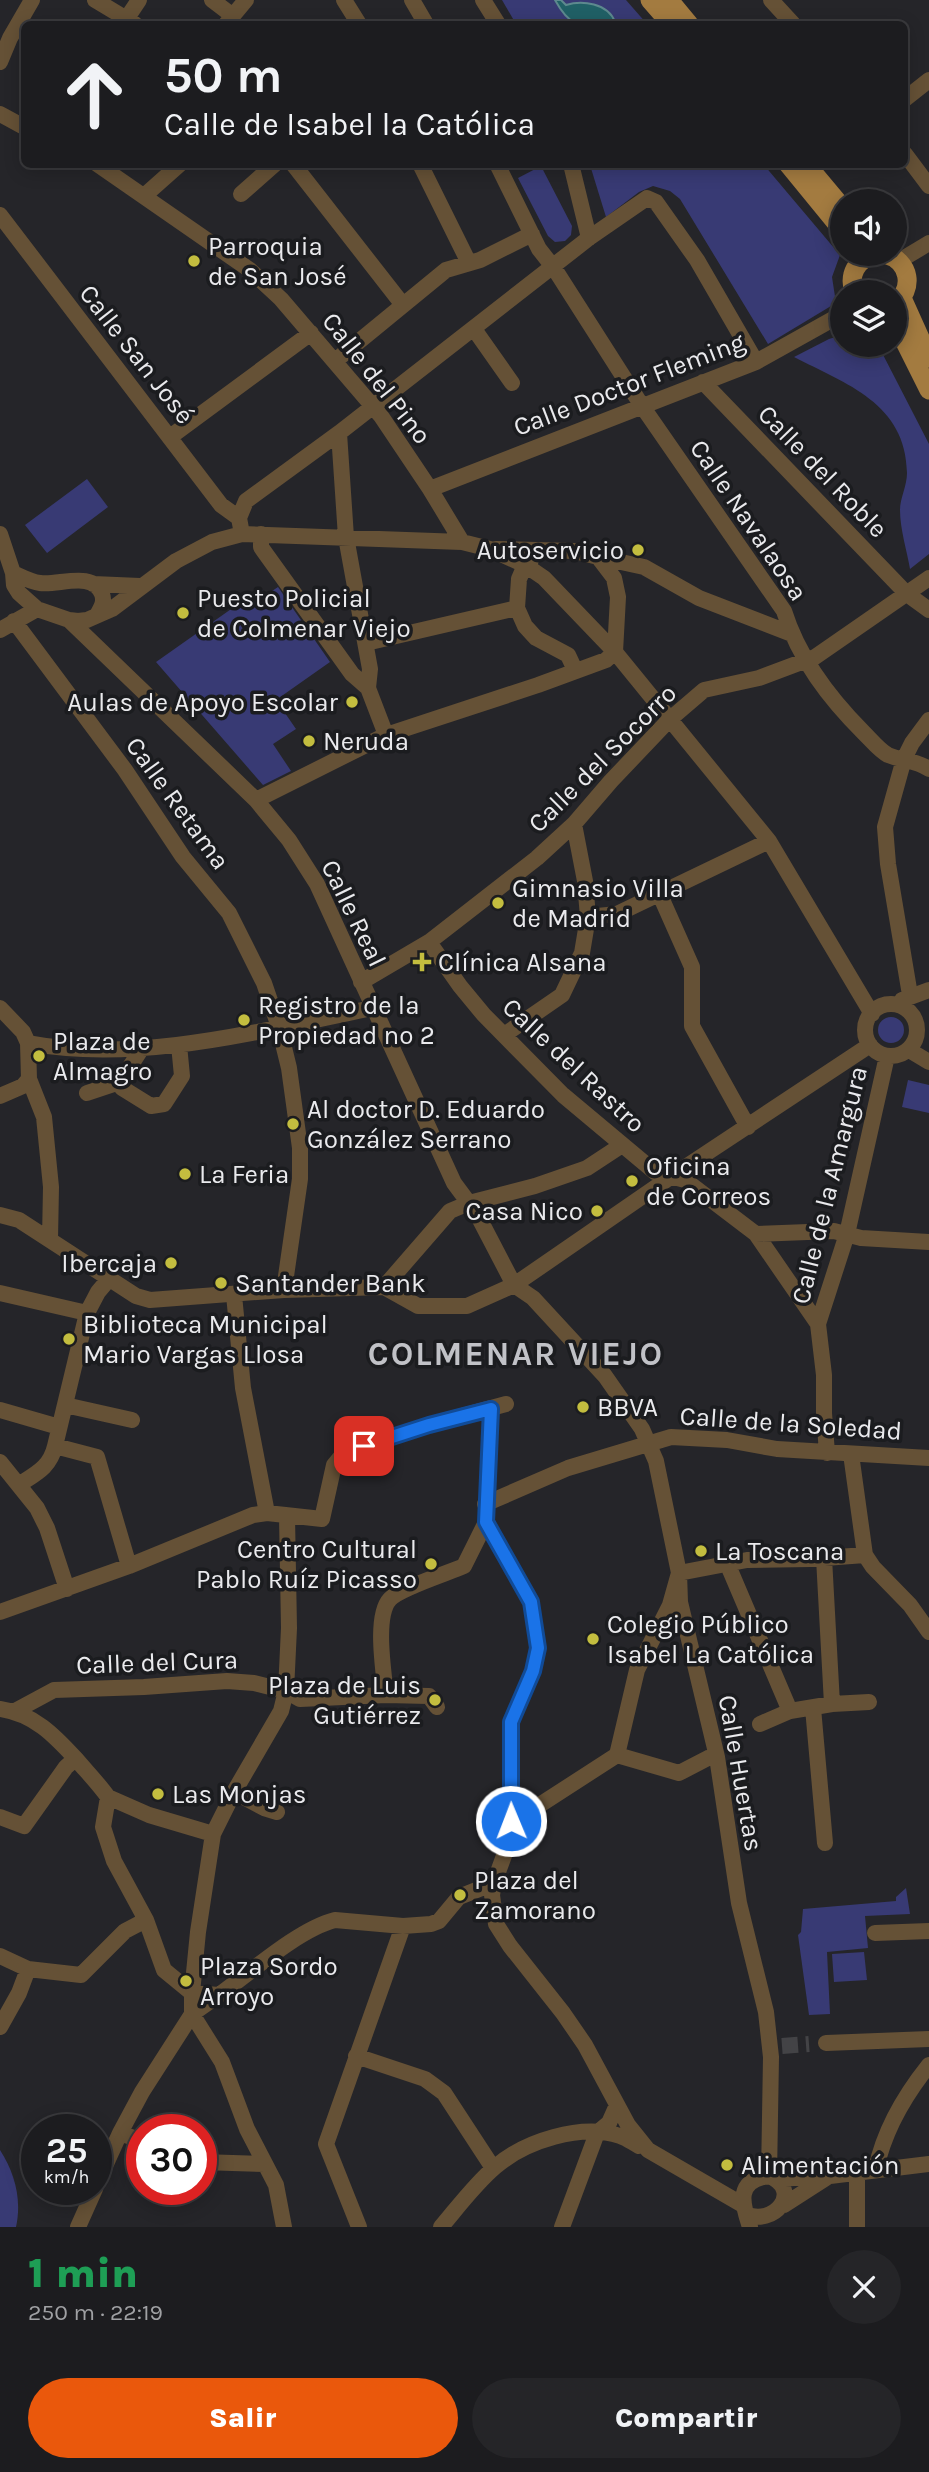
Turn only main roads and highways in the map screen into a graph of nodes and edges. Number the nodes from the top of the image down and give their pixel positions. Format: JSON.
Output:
{"nodes":[{"id":1,"x":650,"y":0,"type":"edge"},
{"id":2,"x":669,"y":0,"type":"edge"},
{"id":3,"x":668,"y":21,"type":"edge"},
{"id":4,"x":686,"y":21,"type":"edge"},
{"id":5,"x":791,"y":168,"type":"edge"},
{"id":6,"x":815,"y":168,"type":"edge"},
{"id":7,"x":830,"y":190,"type":"edge"},
{"id":8,"x":830,"y":215,"type":"edge"},
{"id":9,"x":907,"y":318,"type":"edge"},
{"id":10,"x":907,"y":346,"type":"edge"},
{"id":11,"x":929,"y":358,"type":"edge"},
{"id":12,"x":929,"y":390,"type":"edge"}],
"edges":[{"from":1,"to":3,"type":"main road"},
{"from":2,"to":4,"type":"main road"},
{"from":5,"to":8,"type":"main road"},
{"from":6,"to":7,"type":"main road"},
{"from":9,"to":11,"type":"main road"},
{"from":10,"to":12,"type":"main road"}]}
